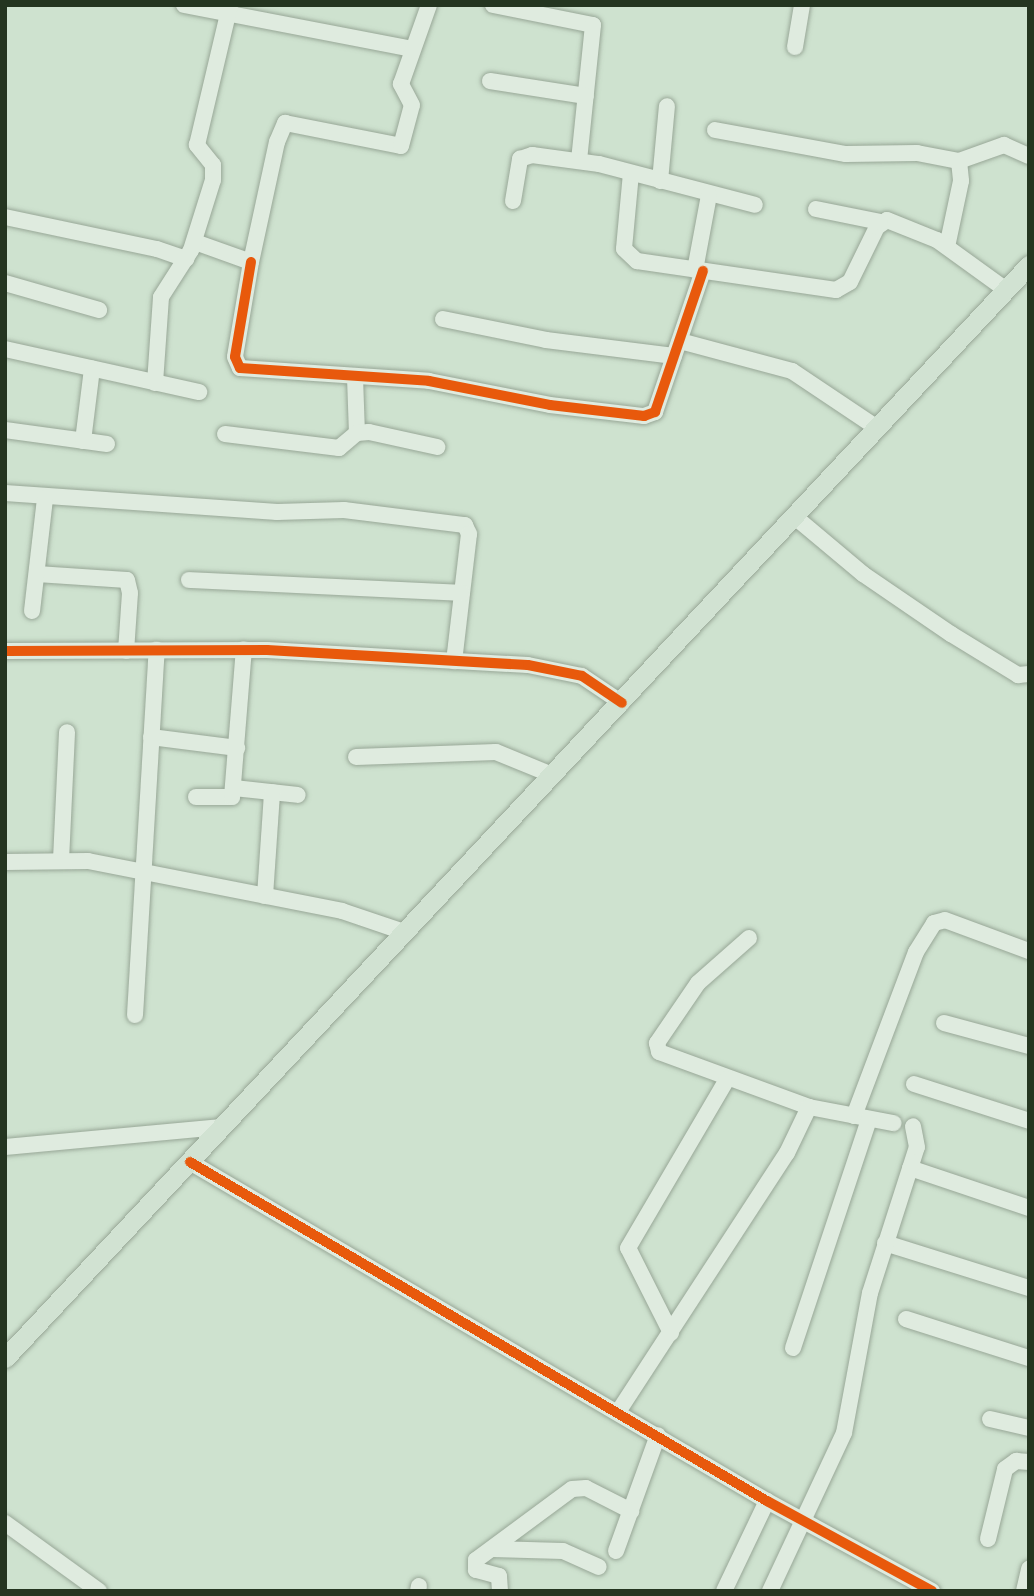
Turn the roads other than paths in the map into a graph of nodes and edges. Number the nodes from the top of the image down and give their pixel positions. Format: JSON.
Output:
{"nodes":[{"id":1,"x":184,"y":5,"type":"edge"},
{"id":2,"x":429,"y":5,"type":"edge"},
{"id":3,"x":494,"y":5,"type":"edge"},
{"id":4,"x":802,"y":5,"type":"edge"},
{"id":5,"x":527,"y":8,"type":"edge"},
{"id":6,"x":229,"y":10,"type":"edge"},
{"id":7,"x":795,"y":47,"type":"dead end"},
{"id":8,"x":412,"y":49,"type":"junction"},
{"id":9,"x":489,"y":82,"type":"dead end"},
{"id":10,"x":586,"y":96,"type":"junction"},
{"id":11,"x":667,"y":106,"type":"dead end"},
{"id":12,"x":715,"y":130,"type":"dead end"},
{"id":13,"x":1029,"y":156,"type":"edge"},
{"id":14,"x":579,"y":160,"type":"junction"},
{"id":15,"x":959,"y":161,"type":"junction"},
{"id":16,"x":631,"y":173,"type":"junction"},
{"id":17,"x":660,"y":181,"type":"junction"},
{"id":18,"x":709,"y":195,"type":"junction"},
{"id":19,"x":513,"y":201,"type":"dead end"},
{"id":20,"x":755,"y":205,"type":"dead end"},
{"id":21,"x":816,"y":209,"type":"dead end"},
{"id":22,"x":5,"y":217,"type":"edge"},
{"id":23,"x":880,"y":222,"type":"junction"},
{"id":24,"x":195,"y":242,"type":"junction"},
{"id":25,"x":947,"y":247,"type":"junction"},
{"id":26,"x":186,"y":259,"type":"junction"},
{"id":27,"x":251,"y":262,"type":"junction"},
{"id":28,"x":1029,"y":265,"type":"edge"},
{"id":29,"x":699,"y":270,"type":"junction"},
{"id":30,"x":5,"y":283,"type":"edge"},
{"id":31,"x":1006,"y":290,"type":"junction"},
{"id":32,"x":99,"y":310,"type":"dead end"},
{"id":33,"x":443,"y":320,"type":"dead end"},
{"id":34,"x":677,"y":348,"type":"junction"},
{"id":35,"x":5,"y":349,"type":"edge"},
{"id":36,"x":92,"y":369,"type":"junction"},
{"id":37,"x":355,"y":377,"type":"junction"},
{"id":38,"x":155,"y":383,"type":"junction"},
{"id":39,"x":199,"y":392,"type":"dead end"},
{"id":40,"x":877,"y":428,"type":"junction"},
{"id":41,"x":5,"y":430,"type":"edge"},
{"id":42,"x":225,"y":433,"type":"dead end"},
{"id":43,"x":357,"y":433,"type":"junction"},
{"id":44,"x":83,"y":441,"type":"junction"},
{"id":45,"x":107,"y":444,"type":"dead end"},
{"id":46,"x":437,"y":447,"type":"dead end"},
{"id":47,"x":5,"y":493,"type":"edge"},
{"id":48,"x":45,"y":498,"type":"junction"},
{"id":49,"x":795,"y":517,"type":"junction"},
{"id":50,"x":37,"y":574,"type":"junction"},
{"id":51,"x":189,"y":580,"type":"dead end"},
{"id":52,"x":462,"y":593,"type":"junction"},
{"id":53,"x":32,"y":611,"type":"dead end"},
{"id":54,"x":244,"y":649,"type":"junction"},
{"id":55,"x":157,"y":650,"type":"junction"},
{"id":56,"x":125,"y":651,"type":"junction"},
{"id":57,"x":5,"y":652,"type":"edge"},
{"id":58,"x":454,"y":661,"type":"junction"},
{"id":59,"x":1029,"y":674,"type":"edge"},
{"id":60,"x":622,"y":703,"type":"junction"},
{"id":61,"x":67,"y":732,"type":"dead end"},
{"id":62,"x":150,"y":737,"type":"junction"},
{"id":63,"x":237,"y":748,"type":"junction"},
{"id":64,"x":356,"y":757,"type":"dead end"},
{"id":65,"x":552,"y":775,"type":"junction"},
{"id":66,"x":234,"y":788,"type":"junction"},
{"id":67,"x":272,"y":792,"type":"junction"},
{"id":68,"x":298,"y":795,"type":"dead end"},
{"id":69,"x":196,"y":797,"type":"dead end"},
{"id":70,"x":61,"y":860,"type":"junction"},
{"id":71,"x":5,"y":862,"type":"edge"},
{"id":72,"x":140,"y":873,"type":"junction"},
{"id":73,"x":265,"y":895,"type":"junction"},
{"id":74,"x":404,"y":932,"type":"junction"},
{"id":75,"x":750,"y":938,"type":"dead end"},
{"id":76,"x":1029,"y":951,"type":"edge"},
{"id":77,"x":135,"y":1015,"type":"dead end"},
{"id":78,"x":944,"y":1023,"type":"dead end"},
{"id":79,"x":1029,"y":1046,"type":"edge"},
{"id":80,"x":727,"y":1079,"type":"junction"},
{"id":81,"x":914,"y":1084,"type":"dead end"},
{"id":82,"x":809,"y":1107,"type":"junction"},
{"id":83,"x":862,"y":1117,"type":"junction"},
{"id":84,"x":1029,"y":1121,"type":"edge"},
{"id":85,"x":893,"y":1123,"type":"dead end"},
{"id":86,"x":913,"y":1126,"type":"dead end"},
{"id":87,"x":222,"y":1128,"type":"junction"},
{"id":88,"x":5,"y":1147,"type":"edge"},
{"id":89,"x":190,"y":1162,"type":"junction"},
{"id":90,"x":910,"y":1168,"type":"junction"},
{"id":91,"x":1029,"y":1208,"type":"edge"},
{"id":92,"x":885,"y":1243,"type":"junction"},
{"id":93,"x":1029,"y":1288,"type":"edge"},
{"id":94,"x":906,"y":1318,"type":"dead end"},
{"id":95,"x":671,"y":1333,"type":"junction"},
{"id":96,"x":793,"y":1348,"type":"dead end"},
{"id":97,"x":5,"y":1358,"type":"edge"},
{"id":98,"x":1029,"y":1358,"type":"edge"},
{"id":99,"x":618,"y":1412,"type":"junction"},
{"id":100,"x":990,"y":1419,"type":"dead end"},
{"id":101,"x":1029,"y":1428,"type":"edge"},
{"id":102,"x":659,"y":1435,"type":"junction"},
{"id":103,"x":1029,"y":1462,"type":"edge"},
{"id":104,"x":767,"y":1501,"type":"junction"},
{"id":105,"x":631,"y":1511,"type":"junction"},
{"id":106,"x":804,"y":1521,"type":"junction"},
{"id":107,"x":5,"y":1523,"type":"edge"},
{"id":108,"x":988,"y":1539,"type":"dead end"},
{"id":109,"x":492,"y":1549,"type":"junction"},
{"id":110,"x":617,"y":1551,"type":"dead end"},
{"id":111,"x":599,"y":1567,"type":"dead end"},
{"id":112,"x":917,"y":1587,"type":"edge"},
{"id":113,"x":99,"y":1591,"type":"edge"},
{"id":114,"x":500,"y":1591,"type":"edge"},
{"id":115,"x":724,"y":1591,"type":"edge"},
{"id":116,"x":769,"y":1591,"type":"edge"},
{"id":117,"x":932,"y":1591,"type":"edge"}],
"edges":[{"from":1,"to":6,"type":"street"},
{"from":2,"to":8,"type":"street"},
{"from":3,"to":5,"type":"street"},
{"from":4,"to":7,"type":"street"},
{"from":5,"to":10,"type":"street"},
{"from":6,"to":8,"type":"street"},
{"from":6,"to":24,"type":"street"},
{"from":8,"to":27,"type":"street"},
{"from":9,"to":10,"type":"street"},
{"from":10,"to":14,"type":"street"},
{"from":11,"to":17,"type":"street"},
{"from":12,"to":15,"type":"street"},
{"from":13,"to":15,"type":"street"},
{"from":14,"to":16,"type":"street"},
{"from":14,"to":19,"type":"street"},
{"from":15,"to":25,"type":"street"},
{"from":16,"to":17,"type":"street"},
{"from":16,"to":29,"type":"street"},
{"from":17,"to":18,"type":"street"},
{"from":18,"to":20,"type":"street"},
{"from":18,"to":29,"type":"street"},
{"from":21,"to":23,"type":"street"},
{"from":22,"to":26,"type":"street"},
{"from":23,"to":25,"type":"street"},
{"from":23,"to":29,"type":"street"},
{"from":24,"to":26,"type":"street"},
{"from":24,"to":27,"type":"street"},
{"from":25,"to":31,"type":"street"},
{"from":26,"to":38,"type":"street"},
{"from":27,"to":37,"type":"street"},
{"from":28,"to":31,"type":"main road"},
{"from":29,"to":34,"type":"street"},
{"from":30,"to":32,"type":"street"},
{"from":31,"to":40,"type":"main road"},
{"from":33,"to":34,"type":"street"},
{"from":34,"to":37,"type":"street"},
{"from":34,"to":40,"type":"street"},
{"from":35,"to":36,"type":"street"},
{"from":36,"to":38,"type":"street"},
{"from":36,"to":44,"type":"street"},
{"from":37,"to":43,"type":"street"},
{"from":38,"to":39,"type":"street"},
{"from":40,"to":49,"type":"main road"},
{"from":41,"to":44,"type":"street"},
{"from":42,"to":43,"type":"street"},
{"from":43,"to":46,"type":"street"},
{"from":44,"to":45,"type":"street"},
{"from":47,"to":48,"type":"street"},
{"from":48,"to":50,"type":"street"},
{"from":48,"to":52,"type":"street"},
{"from":49,"to":59,"type":"street"},
{"from":49,"to":60,"type":"main road"},
{"from":50,"to":53,"type":"street"},
{"from":50,"to":56,"type":"street"},
{"from":51,"to":52,"type":"street"},
{"from":52,"to":58,"type":"street"},
{"from":54,"to":55,"type":"street"},
{"from":54,"to":58,"type":"street"},
{"from":54,"to":63,"type":"street"},
{"from":55,"to":56,"type":"street"},
{"from":55,"to":62,"type":"street"},
{"from":56,"to":57,"type":"street"},
{"from":58,"to":60,"type":"street"},
{"from":60,"to":65,"type":"main road"},
{"from":61,"to":70,"type":"street"},
{"from":62,"to":63,"type":"street"},
{"from":62,"to":72,"type":"street"},
{"from":63,"to":66,"type":"street"},
{"from":64,"to":65,"type":"street"},
{"from":65,"to":74,"type":"main road"},
{"from":66,"to":67,"type":"street"},
{"from":66,"to":69,"type":"street"},
{"from":67,"to":68,"type":"street"},
{"from":67,"to":73,"type":"street"},
{"from":70,"to":71,"type":"street"},
{"from":70,"to":72,"type":"street"},
{"from":72,"to":73,"type":"street"},
{"from":72,"to":77,"type":"street"},
{"from":73,"to":74,"type":"street"},
{"from":74,"to":87,"type":"main road"},
{"from":75,"to":80,"type":"street"},
{"from":76,"to":83,"type":"street"},
{"from":78,"to":79,"type":"street"},
{"from":80,"to":82,"type":"street"},
{"from":80,"to":95,"type":"street"},
{"from":81,"to":84,"type":"street"},
{"from":82,"to":83,"type":"street"},
{"from":82,"to":95,"type":"street"},
{"from":83,"to":85,"type":"street"},
{"from":83,"to":96,"type":"street"},
{"from":86,"to":90,"type":"street"},
{"from":87,"to":88,"type":"street"},
{"from":87,"to":89,"type":"main road"},
{"from":89,"to":97,"type":"main road"},
{"from":89,"to":99,"type":"street"},
{"from":90,"to":91,"type":"street"},
{"from":90,"to":92,"type":"street"},
{"from":92,"to":93,"type":"street"},
{"from":92,"to":106,"type":"street"},
{"from":94,"to":98,"type":"street"},
{"from":95,"to":99,"type":"street"},
{"from":99,"to":102,"type":"street"},
{"from":100,"to":101,"type":"street"},
{"from":102,"to":104,"type":"street"},
{"from":102,"to":105,"type":"street"},
{"from":103,"to":108,"type":"street"},
{"from":104,"to":106,"type":"street"},
{"from":104,"to":115,"type":"street"},
{"from":105,"to":109,"type":"street"},
{"from":105,"to":110,"type":"street"},
{"from":106,"to":112,"type":"street"},
{"from":106,"to":116,"type":"street"},
{"from":107,"to":113,"type":"street"},
{"from":109,"to":111,"type":"street"},
{"from":109,"to":114,"type":"street"},
{"from":112,"to":117,"type":"street"}]}
